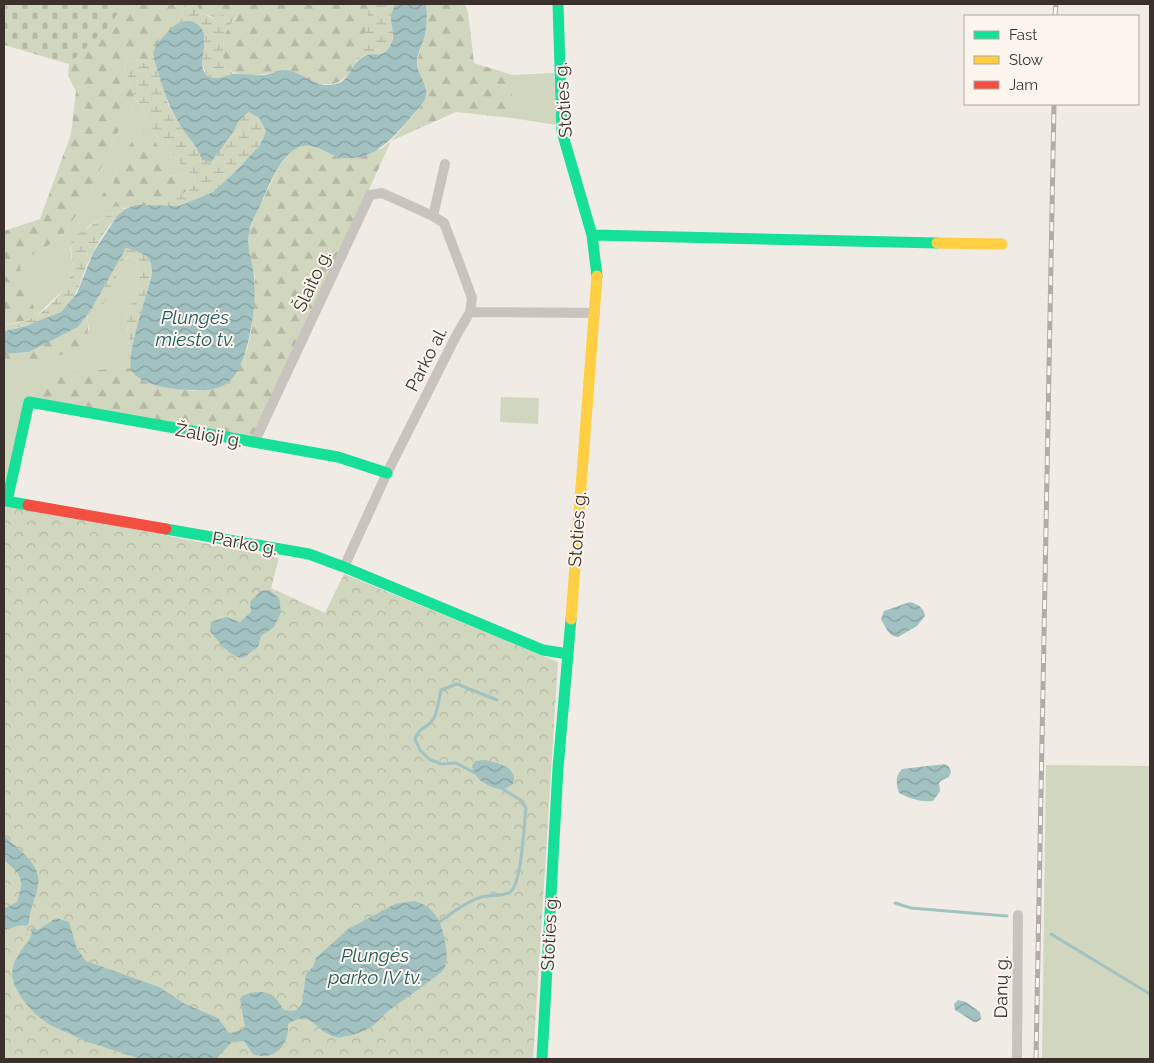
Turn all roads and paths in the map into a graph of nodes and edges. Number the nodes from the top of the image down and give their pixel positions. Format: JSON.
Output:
{"nodes":[{"id":1,"x":558,"y":4,"type":"edge"},
{"id":2,"x":445,"y":164,"type":"dead end"},
{"id":3,"x":433,"y":216,"type":"junction"},
{"id":4,"x":592,"y":235,"type":"junction"},
{"id":5,"x":1002,"y":244,"type":"dead end"},
{"id":6,"x":470,"y":312,"type":"junction"},
{"id":7,"x":595,"y":313,"type":"junction"},
{"id":8,"x":29,"y":402,"type":"joint"},
{"id":9,"x":254,"y":443,"type":"junction"},
{"id":10,"x":388,"y":473,"type":"junction"},
{"id":11,"x":344,"y":567,"type":"junction"},
{"id":12,"x":568,"y":654,"type":"junction"},
{"id":13,"x":1018,"y":914,"type":"dead end"},
{"id":14,"x":542,"y":1059,"type":"edge"},
{"id":15,"x":1016,"y":1059,"type":"edge"}],
"edges":[{"from":1,"to":4,"type":"street","name":"Stoties g."},
{"from":2,"to":3,"type":"street"},
{"from":3,"to":6,"type":"street"},
{"from":3,"to":9,"type":"street","name":"Šlaito g."},
{"from":4,"to":5,"type":"street"},
{"from":4,"to":7,"type":"street","name":"Stoties g."},
{"from":6,"to":7,"type":"street"},
{"from":6,"to":10,"type":"street","name":"Parko al."},
{"from":7,"to":12,"type":"street","name":"Stoties g."},
{"from":8,"to":9,"type":"street","name":"Žalioji g."},
{"from":8,"to":11,"type":"street","name":"Parko g."},
{"from":9,"to":10,"type":"street","name":"Žalioji g."},
{"from":10,"to":11,"type":"street","name":"Parko al."},
{"from":11,"to":12,"type":"street","name":"Parko g."},
{"from":12,"to":14,"type":"street","name":"Stoties g."},
{"from":13,"to":15,"type":"street","name":"Danų g."}]}
